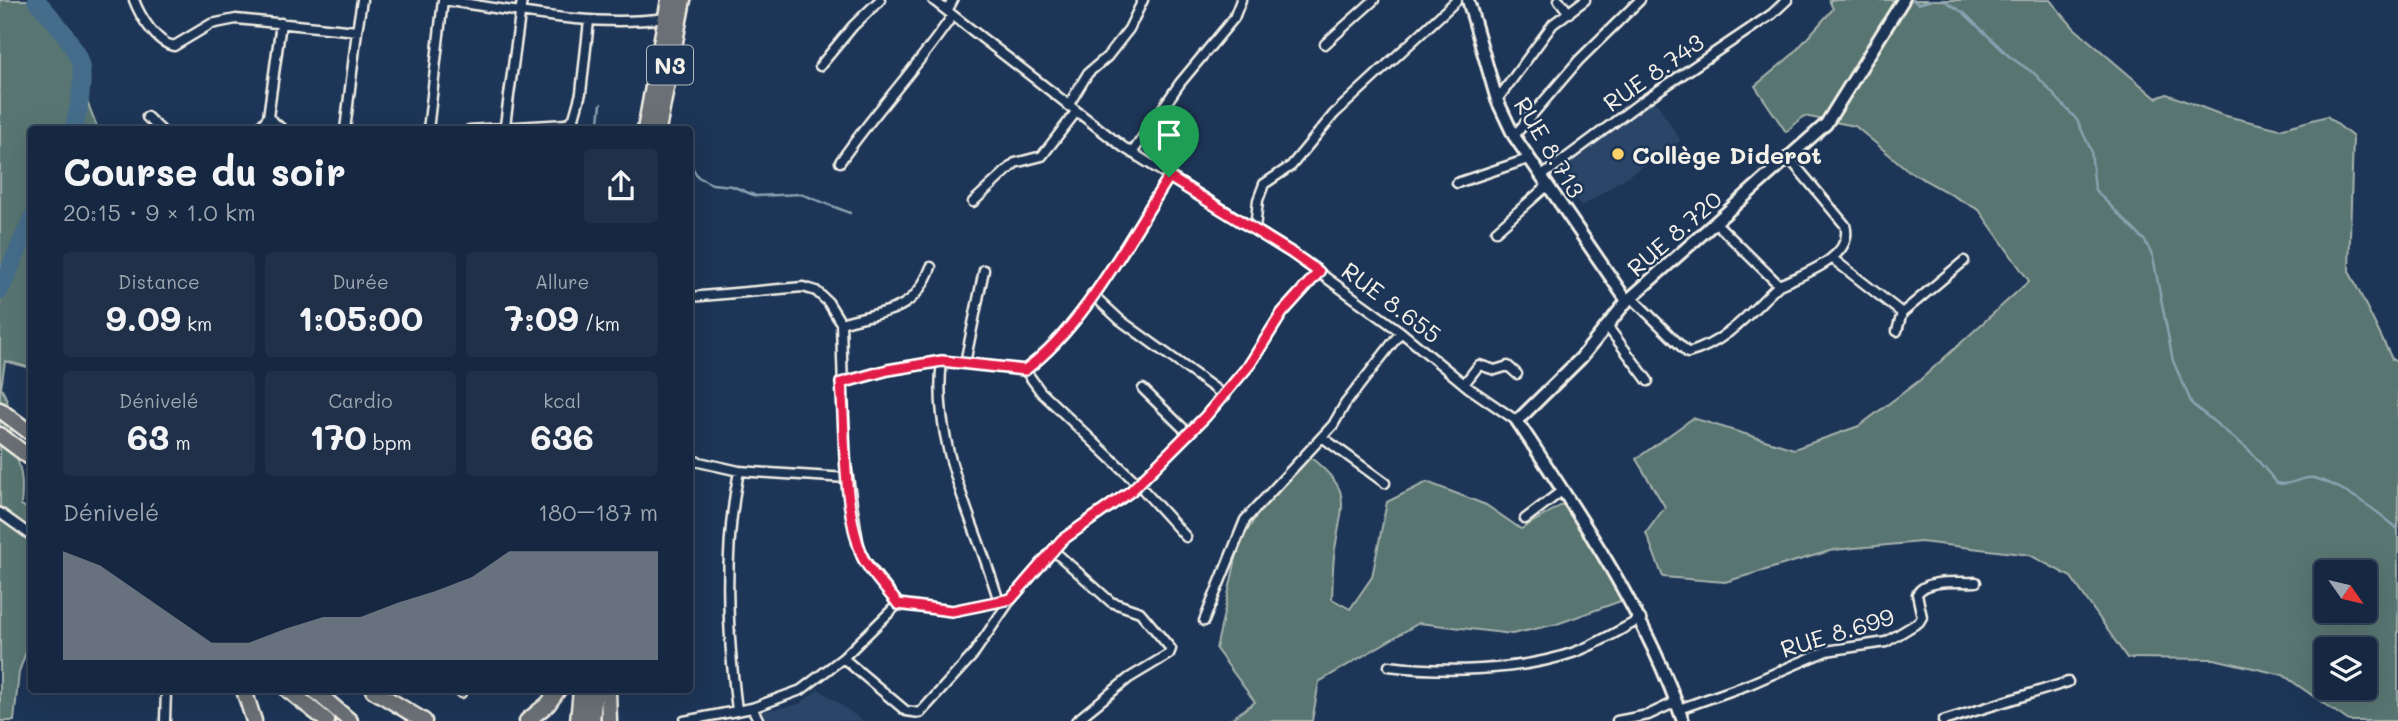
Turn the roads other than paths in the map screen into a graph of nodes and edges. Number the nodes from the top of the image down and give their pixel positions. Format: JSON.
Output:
{"nodes":[{"id":1,"x":134,"y":0,"type":"edge"},
{"id":2,"x":362,"y":0,"type":"edge"},
{"id":3,"x":443,"y":0,"type":"edge"},
{"id":4,"x":522,"y":0,"type":"edge"},
{"id":5,"x":669,"y":0,"type":"edge"},
{"id":6,"x":683,"y":0,"type":"edge"},
{"id":7,"x":880,"y":0,"type":"edge"},
{"id":8,"x":933,"y":0,"type":"edge"},
{"id":9,"x":954,"y":0,"type":"edge"},
{"id":10,"x":1143,"y":0,"type":"edge"},
{"id":11,"x":1241,"y":0,"type":"edge"},
{"id":12,"x":1374,"y":0,"type":"edge"},
{"id":13,"x":1457,"y":0,"type":"edge"},
{"id":14,"x":1468,"y":0,"type":"edge"},
{"id":15,"x":1559,"y":0,"type":"edge"},
{"id":16,"x":1585,"y":0,"type":"edge"},
{"id":17,"x":1640,"y":0,"type":"edge"},
{"id":18,"x":1787,"y":0,"type":"edge"},
{"id":19,"x":1903,"y":0,"type":"edge"},
{"id":20,"x":520,"y":11,"type":"junction"},
{"id":21,"x":950,"y":13,"type":"junction"},
{"id":22,"x":1569,"y":13,"type":"junction"},
{"id":23,"x":666,"y":18,"type":"junction"},
{"id":24,"x":589,"y":21,"type":"junction"},
{"id":25,"x":281,"y":23,"type":"junction"},
{"id":26,"x":357,"y":31,"type":"junction"},
{"id":27,"x":1325,"y":44,"type":"dead end"},
{"id":28,"x":820,"y":66,"type":"dead end"},
{"id":29,"x":1497,"y":100,"type":"junction"},
{"id":30,"x":1068,"y":106,"type":"junction"},
{"id":31,"x":1076,"y":112,"type":"junction"},
{"id":32,"x":147,"y":117,"type":"dead end"},
{"id":33,"x":268,"y":117,"type":"junction"},
{"id":34,"x":505,"y":125,"type":"junction"},
{"id":35,"x":157,"y":126,"type":"edge"},
{"id":36,"x":261,"y":126,"type":"edge"},
{"id":37,"x":278,"y":126,"type":"edge"},
{"id":38,"x":345,"y":126,"type":"edge"},
{"id":39,"x":428,"y":126,"type":"edge"},
{"id":40,"x":498,"y":126,"type":"edge"},
{"id":41,"x":536,"y":126,"type":"edge"},
{"id":42,"x":567,"y":126,"type":"edge"},
{"id":43,"x":646,"y":126,"type":"edge"},
{"id":44,"x":658,"y":126,"type":"edge"},
{"id":45,"x":1514,"y":136,"type":"junction"},
{"id":46,"x":1132,"y":153,"type":"junction"},
{"id":47,"x":1528,"y":159,"type":"junction"},
{"id":48,"x":1790,"y":159,"type":"junction"},
{"id":49,"x":840,"y":162,"type":"dead end"},
{"id":50,"x":1169,"y":177,"type":"junction"},
{"id":51,"x":1545,"y":181,"type":"junction"},
{"id":52,"x":1457,"y":183,"type":"dead end"},
{"id":53,"x":973,"y":202,"type":"dead end"},
{"id":54,"x":1717,"y":224,"type":"junction"},
{"id":55,"x":1255,"y":229,"type":"junction"},
{"id":56,"x":1496,"y":231,"type":"dead end"},
{"id":57,"x":1833,"y":259,"type":"junction"},
{"id":58,"x":1964,"y":261,"type":"dead end"},
{"id":59,"x":931,"y":267,"type":"dead end"},
{"id":60,"x":984,"y":270,"type":"dead end"},
{"id":61,"x":1319,"y":272,"type":"junction"},
{"id":62,"x":1779,"y":285,"type":"junction"},
{"id":63,"x":1092,"y":295,"type":"junction"},
{"id":64,"x":693,"y":297,"type":"edge"},
{"id":65,"x":1629,"y":299,"type":"junction"},
{"id":66,"x":1902,"y":313,"type":"junction"},
{"id":67,"x":841,"y":323,"type":"junction"},
{"id":68,"x":1608,"y":326,"type":"junction"},
{"id":69,"x":1897,"y":331,"type":"dead end"},
{"id":70,"x":1402,"y":332,"type":"junction"},
{"id":71,"x":942,"y":361,"type":"junction"},
{"id":72,"x":965,"y":363,"type":"junction"},
{"id":73,"x":1025,"y":370,"type":"junction"},
{"id":74,"x":1517,"y":374,"type":"dead end"},
{"id":75,"x":1648,"y":381,"type":"dead end"},
{"id":76,"x":841,"y":383,"type":"junction"},
{"id":77,"x":1464,"y":384,"type":"junction"},
{"id":78,"x":1143,"y":389,"type":"dead end"},
{"id":79,"x":1225,"y":396,"type":"junction"},
{"id":80,"x":2,"y":412,"type":"edge"},
{"id":81,"x":1517,"y":421,"type":"junction"},
{"id":82,"x":28,"y":431,"type":"edge"},
{"id":83,"x":1189,"y":434,"type":"junction"},
{"id":84,"x":0,"y":435,"type":"edge"},
{"id":85,"x":1322,"y":437,"type":"junction"},
{"id":86,"x":28,"y":456,"type":"edge"},
{"id":87,"x":693,"y":461,"type":"edge"},
{"id":88,"x":738,"y":471,"type":"junction"},
{"id":89,"x":847,"y":478,"type":"junction"},
{"id":90,"x":1385,"y":483,"type":"dead end"},
{"id":91,"x":1138,"y":484,"type":"junction"},
{"id":92,"x":1563,"y":490,"type":"junction"},
{"id":93,"x":0,"y":513,"type":"edge"},
{"id":94,"x":1525,"y":519,"type":"dead end"},
{"id":95,"x":28,"y":533,"type":"edge"},
{"id":96,"x":1186,"y":537,"type":"dead end"},
{"id":97,"x":1052,"y":550,"type":"junction"},
{"id":98,"x":1976,"y":582,"type":"dead end"},
{"id":99,"x":1011,"y":599,"type":"junction"},
{"id":100,"x":999,"y":602,"type":"junction"},
{"id":101,"x":898,"y":604,"type":"junction"},
{"id":102,"x":1641,"y":619,"type":"junction"},
{"id":103,"x":1204,"y":621,"type":"dead end"},
{"id":104,"x":843,"y":658,"type":"junction"},
{"id":105,"x":1389,"y":666,"type":"dead end"},
{"id":106,"x":2068,"y":682,"type":"dead end"},
{"id":107,"x":166,"y":693,"type":"edge"},
{"id":108,"x":245,"y":693,"type":"edge"},
{"id":109,"x":289,"y":693,"type":"edge"},
{"id":110,"x":291,"y":693,"type":"edge"},
{"id":111,"x":318,"y":693,"type":"edge"},
{"id":112,"x":378,"y":693,"type":"edge"},
{"id":113,"x":556,"y":693,"type":"edge"},
{"id":114,"x":581,"y":693,"type":"edge"},
{"id":115,"x":595,"y":693,"type":"edge"},
{"id":116,"x":608,"y":693,"type":"edge"},
{"id":117,"x":1678,"y":706,"type":"junction"},
{"id":118,"x":752,"y":708,"type":"junction"},
{"id":119,"x":737,"y":710,"type":"junction"},
{"id":120,"x":417,"y":719,"type":"edge"},
{"id":121,"x":165,"y":721,"type":"edge"},
{"id":122,"x":254,"y":721,"type":"edge"},
{"id":123,"x":312,"y":721,"type":"edge"},
{"id":124,"x":327,"y":721,"type":"edge"},
{"id":125,"x":351,"y":721,"type":"edge"},
{"id":126,"x":527,"y":721,"type":"edge"},
{"id":127,"x":578,"y":721,"type":"edge"},
{"id":128,"x":592,"y":721,"type":"edge"},
{"id":129,"x":608,"y":721,"type":"edge"},
{"id":130,"x":684,"y":721,"type":"edge"},
{"id":131,"x":759,"y":721,"type":"edge"},
{"id":132,"x":1076,"y":721,"type":"edge"},
{"id":133,"x":1617,"y":721,"type":"edge"},
{"id":134,"x":1683,"y":721,"type":"edge"},
{"id":135,"x":1943,"y":721,"type":"edge"}],
"edges":[{"from":1,"to":25,"type":"street"},
{"from":2,"to":26,"type":"street"},
{"from":3,"to":20,"type":"street"},
{"from":3,"to":39,"type":"street"},
{"from":4,"to":20,"type":"street"},
{"from":5,"to":23,"type":"highway","number":"N3"},
{"from":6,"to":44,"type":"highway","number":"N3"},
{"from":7,"to":28,"type":"street"},
{"from":8,"to":21,"type":"street","name":"RUE 8.655"},
{"from":9,"to":21,"type":"street"},
{"from":10,"to":30,"type":"street"},
{"from":11,"to":46,"type":"street"},
{"from":12,"to":27,"type":"street"},
{"from":13,"to":55,"type":"street"},
{"from":14,"to":29,"type":"main road","name":"RUE 8.713"},
{"from":15,"to":22,"type":"street"},
{"from":16,"to":22,"type":"street"},
{"from":17,"to":45,"type":"street"},
{"from":18,"to":51,"type":"street","name":"RUE 8.743"},
{"from":19,"to":48,"type":"main road","name":"RUE 8.720"},
{"from":20,"to":24,"type":"street"},
{"from":20,"to":34,"type":"street"},
{"from":21,"to":30,"type":"street","name":"RUE 8.655"},
{"from":21,"to":49,"type":"street"},
{"from":22,"to":29,"type":"street"},
{"from":23,"to":24,"type":"street"},
{"from":23,"to":43,"type":"highway","number":"N3"},
{"from":24,"to":42,"type":"street"},
{"from":25,"to":26,"type":"street"},
{"from":25,"to":33,"type":"street"},
{"from":26,"to":38,"type":"street"},
{"from":29,"to":45,"type":"main road","name":"RUE 8.713"},
{"from":30,"to":31,"type":"street","name":"RUE 8.655"},
{"from":31,"to":46,"type":"street","name":"RUE 8.655"},
{"from":31,"to":53,"type":"street"},
{"from":32,"to":35,"type":"street"},
{"from":33,"to":36,"type":"street"},
{"from":33,"to":37,"type":"street"},
{"from":34,"to":40,"type":"street"},
{"from":34,"to":41,"type":"street"},
{"from":45,"to":47,"type":"main road","name":"RUE 8.713"},
{"from":46,"to":50,"type":"street","name":"RUE 8.655"},
{"from":47,"to":51,"type":"main road","name":"RUE 8.713"},
{"from":47,"to":52,"type":"street"},
{"from":48,"to":54,"type":"main road","name":"RUE 8.720"},
{"from":48,"to":57,"type":"street"},
{"from":50,"to":55,"type":"street","name":"RUE 8.655"},
{"from":50,"to":63,"type":"street"},
{"from":51,"to":56,"type":"street","name":"RUE 8.743"},
{"from":51,"to":65,"type":"main road","name":"RUE 8.713"},
{"from":54,"to":62,"type":"street"},
{"from":54,"to":65,"type":"main road","name":"RUE 8.720"},
{"from":55,"to":61,"type":"street","name":"RUE 8.655"},
{"from":57,"to":62,"type":"street"},
{"from":57,"to":66,"type":"street"},
{"from":58,"to":66,"type":"street"},
{"from":59,"to":67,"type":"street"},
{"from":60,"to":72,"type":"street"},
{"from":61,"to":70,"type":"street","name":"RUE 8.655"},
{"from":61,"to":79,"type":"street"},
{"from":62,"to":65,"type":"street"},
{"from":63,"to":73,"type":"street"},
{"from":63,"to":79,"type":"street"},
{"from":64,"to":67,"type":"street"},
{"from":65,"to":68,"type":"main road"},
{"from":66,"to":69,"type":"street"},
{"from":67,"to":76,"type":"street"},
{"from":68,"to":75,"type":"street"},
{"from":68,"to":81,"type":"main road"},
{"from":70,"to":77,"type":"street","name":"RUE 8.655"},
{"from":70,"to":85,"type":"street"},
{"from":71,"to":72,"type":"street"},
{"from":71,"to":76,"type":"street"},
{"from":71,"to":100,"type":"street"},
{"from":72,"to":73,"type":"street"},
{"from":73,"to":91,"type":"street"},
{"from":74,"to":77,"type":"street"},
{"from":76,"to":89,"type":"street"},
{"from":77,"to":81,"type":"street","name":"RUE 8.655"},
{"from":78,"to":83,"type":"street"},
{"from":79,"to":83,"type":"street"},
{"from":80,"to":82,"type":"highway"},
{"from":81,"to":92,"type":"main road","name":"RUE 8.655"},
{"from":83,"to":91,"type":"street"},
{"from":84,"to":86,"type":"highway"},
{"from":85,"to":90,"type":"street"},
{"from":85,"to":103,"type":"street"},
{"from":87,"to":88,"type":"street"},
{"from":88,"to":89,"type":"street"},
{"from":88,"to":119,"type":"street"},
{"from":89,"to":101,"type":"street"},
{"from":91,"to":96,"type":"street"},
{"from":91,"to":97,"type":"street"},
{"from":92,"to":94,"type":"street"},
{"from":92,"to":102,"type":"main road","name":"RUE 8.655"},
{"from":93,"to":95,"type":"street"},
{"from":97,"to":99,"type":"street"},
{"from":97,"to":132,"type":"street"},
{"from":98,"to":117,"type":"street","name":"RUE 8.699"},
{"from":99,"to":100,"type":"street"},
{"from":99,"to":104,"type":"street"},
{"from":100,"to":101,"type":"street"},
{"from":101,"to":104,"type":"street"},
{"from":102,"to":105,"type":"street"},
{"from":102,"to":117,"type":"main road","name":"RUE 8.655"},
{"from":104,"to":118,"type":"street"},
{"from":106,"to":135,"type":"street"},
{"from":107,"to":121,"type":"street"},
{"from":108,"to":122,"type":"highway"},
{"from":109,"to":123,"type":"highway"},
{"from":110,"to":124,"type":"highway"},
{"from":111,"to":125,"type":"highway"},
{"from":112,"to":120,"type":"highway"},
{"from":113,"to":126,"type":"highway"},
{"from":114,"to":127,"type":"highway"},
{"from":115,"to":128,"type":"highway"},
{"from":116,"to":129,"type":"highway"},
{"from":117,"to":133,"type":"street"},
{"from":117,"to":134,"type":"main road","name":"RUE 8.655"},
{"from":118,"to":119,"type":"street"},
{"from":118,"to":131,"type":"street"},
{"from":119,"to":130,"type":"street"}]}
